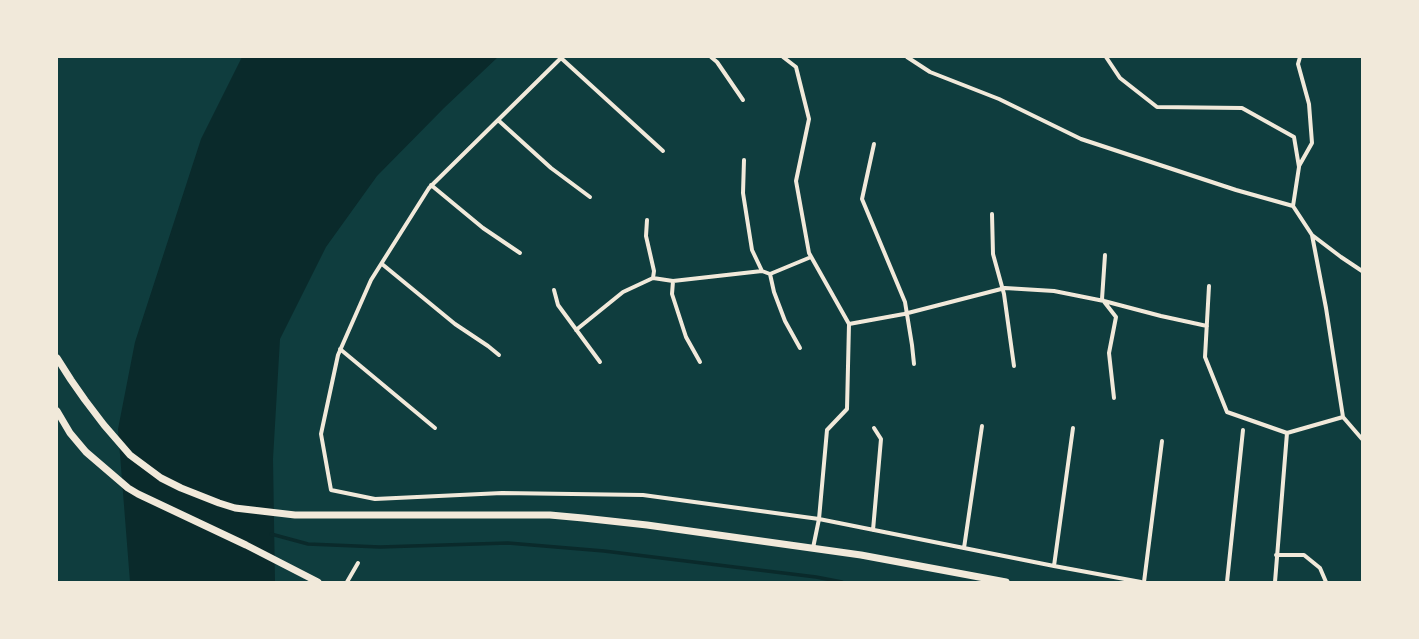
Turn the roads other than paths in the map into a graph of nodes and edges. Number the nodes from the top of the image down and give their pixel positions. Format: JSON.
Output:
{"nodes":[{"id":1,"x":562,"y":57,"type":"edge"},
{"id":2,"x":710,"y":57,"type":"edge"},
{"id":3,"x":783,"y":57,"type":"edge"},
{"id":4,"x":907,"y":57,"type":"edge"},
{"id":5,"x":1106,"y":57,"type":"edge"},
{"id":6,"x":1300,"y":57,"type":"edge"},
{"id":7,"x":743,"y":100,"type":"dead end"},
{"id":8,"x":498,"y":120,"type":"junction"},
{"id":9,"x":874,"y":144,"type":"dead end"},
{"id":10,"x":663,"y":152,"type":"dead end"},
{"id":11,"x":744,"y":160,"type":"dead end"},
{"id":12,"x":1299,"y":166,"type":"junction"},
{"id":13,"x":431,"y":185,"type":"junction"},
{"id":14,"x":590,"y":197,"type":"dead end"},
{"id":15,"x":1293,"y":206,"type":"junction"},
{"id":16,"x":992,"y":214,"type":"dead end"},
{"id":17,"x":647,"y":220,"type":"dead end"},
{"id":18,"x":1312,"y":235,"type":"junction"},
{"id":19,"x":520,"y":253,"type":"dead end"},
{"id":20,"x":1105,"y":255,"type":"dead end"},
{"id":21,"x":811,"y":257,"type":"junction"},
{"id":22,"x":382,"y":264,"type":"junction"},
{"id":23,"x":762,"y":271,"type":"junction"},
{"id":24,"x":1362,"y":271,"type":"edge"},
{"id":25,"x":770,"y":274,"type":"junction"},
{"id":26,"x":653,"y":278,"type":"junction"},
{"id":27,"x":673,"y":281,"type":"junction"},
{"id":28,"x":1209,"y":286,"type":"dead end"},
{"id":29,"x":554,"y":290,"type":"dead end"},
{"id":30,"x":1104,"y":302,"type":"junction"},
{"id":31,"x":849,"y":324,"type":"junction"},
{"id":32,"x":1207,"y":326,"type":"junction"},
{"id":33,"x":576,"y":330,"type":"junction"},
{"id":34,"x":800,"y":348,"type":"dead end"},
{"id":35,"x":340,"y":349,"type":"junction"},
{"id":36,"x":499,"y":355,"type":"dead end"},
{"id":37,"x":57,"y":358,"type":"edge"},
{"id":38,"x":600,"y":362,"type":"dead end"},
{"id":39,"x":700,"y":362,"type":"dead end"},
{"id":40,"x":914,"y":364,"type":"dead end"},
{"id":41,"x":1014,"y":366,"type":"dead end"},
{"id":42,"x":1114,"y":398,"type":"dead end"},
{"id":43,"x":57,"y":411,"type":"edge"},
{"id":44,"x":1343,"y":417,"type":"junction"},
{"id":45,"x":982,"y":426,"type":"dead end"},
{"id":46,"x":435,"y":428,"type":"dead end"},
{"id":47,"x":874,"y":428,"type":"dead end"},
{"id":48,"x":1073,"y":428,"type":"dead end"},
{"id":49,"x":1244,"y":430,"type":"dead end"},
{"id":50,"x":1287,"y":433,"type":"junction"},
{"id":51,"x":1362,"y":439,"type":"edge"},
{"id":52,"x":1162,"y":441,"type":"dead end"},
{"id":53,"x":819,"y":519,"type":"junction"},
{"id":54,"x":873,"y":530,"type":"junction"},
{"id":55,"x":813,"y":548,"type":"junction"},
{"id":56,"x":964,"y":548,"type":"junction"},
{"id":57,"x":1276,"y":555,"type":"junction"},
{"id":58,"x":358,"y":563,"type":"dead end"},
{"id":59,"x":1054,"y":566,"type":"junction"},
{"id":60,"x":318,"y":582,"type":"edge"},
{"id":61,"x":347,"y":582,"type":"edge"},
{"id":62,"x":1006,"y":582,"type":"edge"},
{"id":63,"x":1140,"y":582,"type":"edge"},
{"id":64,"x":1144,"y":582,"type":"edge"},
{"id":65,"x":1227,"y":582,"type":"edge"},
{"id":66,"x":1275,"y":582,"type":"edge"},
{"id":67,"x":1326,"y":582,"type":"edge"}],
"edges":[{"from":1,"to":8,"type":"street"},
{"from":1,"to":10,"type":"street"},
{"from":2,"to":7,"type":"street"},
{"from":3,"to":21,"type":"street"},
{"from":4,"to":15,"type":"street"},
{"from":5,"to":12,"type":"street"},
{"from":6,"to":12,"type":"street"},
{"from":8,"to":13,"type":"street"},
{"from":8,"to":14,"type":"street"},
{"from":9,"to":40,"type":"street"},
{"from":11,"to":23,"type":"street"},
{"from":12,"to":15,"type":"street"},
{"from":13,"to":19,"type":"street"},
{"from":13,"to":22,"type":"street"},
{"from":15,"to":18,"type":"street"},
{"from":16,"to":41,"type":"street"},
{"from":17,"to":26,"type":"street"},
{"from":18,"to":24,"type":"street"},
{"from":18,"to":44,"type":"street"},
{"from":20,"to":30,"type":"street"},
{"from":21,"to":25,"type":"street"},
{"from":21,"to":31,"type":"street"},
{"from":22,"to":35,"type":"street"},
{"from":22,"to":36,"type":"street"},
{"from":23,"to":25,"type":"street"},
{"from":23,"to":27,"type":"street"},
{"from":25,"to":34,"type":"street"},
{"from":26,"to":27,"type":"street"},
{"from":26,"to":33,"type":"street"},
{"from":27,"to":39,"type":"street"},
{"from":28,"to":32,"type":"street"},
{"from":29,"to":33,"type":"street"},
{"from":30,"to":31,"type":"street"},
{"from":30,"to":32,"type":"street"},
{"from":30,"to":42,"type":"street"},
{"from":31,"to":53,"type":"street"},
{"from":32,"to":50,"type":"street"},
{"from":33,"to":38,"type":"street"},
{"from":35,"to":46,"type":"street"},
{"from":35,"to":53,"type":"street"},
{"from":37,"to":55,"type":"street"},
{"from":43,"to":60,"type":"street"},
{"from":44,"to":50,"type":"street"},
{"from":44,"to":51,"type":"street"},
{"from":45,"to":56,"type":"street"},
{"from":47,"to":54,"type":"street"},
{"from":48,"to":59,"type":"street"},
{"from":49,"to":65,"type":"street"},
{"from":50,"to":57,"type":"street"},
{"from":52,"to":64,"type":"street"},
{"from":53,"to":54,"type":"street"},
{"from":53,"to":55,"type":"street"},
{"from":54,"to":56,"type":"street"},
{"from":55,"to":62,"type":"street"},
{"from":56,"to":59,"type":"street"},
{"from":57,"to":66,"type":"street"},
{"from":57,"to":67,"type":"street"},
{"from":58,"to":61,"type":"street"},
{"from":59,"to":63,"type":"street"}]}
